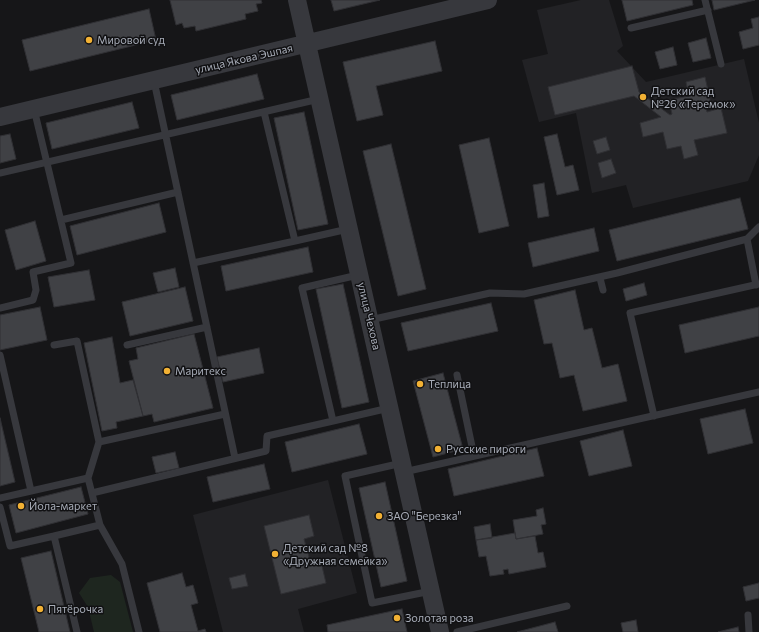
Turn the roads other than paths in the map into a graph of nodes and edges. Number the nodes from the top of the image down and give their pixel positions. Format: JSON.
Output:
{"nodes":[{"id":1,"x":297,"y":0,"type":"edge"},
{"id":2,"x":488,"y":0,"type":"edge"},
{"id":3,"x":705,"y":0,"type":"edge"},
{"id":4,"x":708,"y":10,"type":"junction"},
{"id":5,"x":632,"y":28,"type":"dead end"},
{"id":6,"x":307,"y":44,"type":"junction"},
{"id":7,"x":721,"y":64,"type":"dead end"},
{"id":8,"x":154,"y":80,"type":"junction"},
{"id":9,"x":319,"y":99,"type":"junction"},
{"id":10,"x":34,"y":109,"type":"junction"},
{"id":11,"x":264,"y":112,"type":"junction"},
{"id":12,"x":0,"y":117,"type":"edge"},
{"id":13,"x":166,"y":135,"type":"junction"},
{"id":14,"x":47,"y":162,"type":"junction"},
{"id":15,"x":0,"y":173,"type":"edge"},
{"id":16,"x":178,"y":192,"type":"junction"},
{"id":17,"x":61,"y":220,"type":"junction"},
{"id":18,"x":759,"y":227,"type":"edge"},
{"id":19,"x":349,"y":229,"type":"junction"},
{"id":20,"x":747,"y":239,"type":"junction"},
{"id":21,"x":295,"y":242,"type":"junction"},
{"id":22,"x":193,"y":263,"type":"junction"},
{"id":23,"x":359,"y":275,"type":"junction"},
{"id":24,"x":600,"y":278,"type":"junction"},
{"id":25,"x":758,"y":284,"type":"edge"},
{"id":26,"x":603,"y":290,"type":"dead end"},
{"id":27,"x":0,"y":308,"type":"edge"},
{"id":28,"x":369,"y":320,"type":"junction"},
{"id":29,"x":207,"y":327,"type":"junction"},
{"id":30,"x":54,"y":345,"type":"dead end"},
{"id":31,"x":127,"y":345,"type":"dead end"},
{"id":32,"x":0,"y":355,"type":"edge"},
{"id":33,"x":457,"y":375,"type":"dead end"},
{"id":34,"x":759,"y":392,"type":"edge"},
{"id":35,"x":390,"y":408,"type":"junction"},
{"id":36,"x":226,"y":414,"type":"junction"},
{"id":37,"x":654,"y":416,"type":"junction"},
{"id":38,"x":333,"y":421,"type":"junction"},
{"id":39,"x":99,"y":442,"type":"junction"},
{"id":40,"x":474,"y":456,"type":"junction"},
{"id":41,"x":235,"y":458,"type":"junction"},
{"id":42,"x":403,"y":467,"type":"junction"},
{"id":43,"x":88,"y":478,"type":"junction"},
{"id":44,"x":31,"y":491,"type":"junction"},
{"id":45,"x":92,"y":493,"type":"junction"},
{"id":46,"x":0,"y":498,"type":"edge"},
{"id":47,"x":0,"y":507,"type":"edge"},
{"id":48,"x":100,"y":524,"type":"junction"},
{"id":49,"x":54,"y":536,"type":"junction"},
{"id":50,"x":431,"y":591,"type":"junction"},
{"id":51,"x":567,"y":606,"type":"dead end"},
{"id":52,"x":748,"y":615,"type":"dead end"},
{"id":53,"x":77,"y":632,"type":"edge"},
{"id":54,"x":139,"y":632,"type":"edge"},
{"id":55,"x":440,"y":632,"type":"edge"},
{"id":56,"x":457,"y":632,"type":"edge"},
{"id":57,"x":749,"y":632,"type":"edge"}],
"edges":[{"from":1,"to":6,"type":"street","name":"улица Чехова"},
{"from":2,"to":6,"type":"street","name":"улица Якова Эшпая"},
{"from":3,"to":4,"type":"lane"},
{"from":4,"to":5,"type":"lane"},
{"from":4,"to":7,"type":"lane"},
{"from":6,"to":8,"type":"street","name":"улица Якова Эшпая"},
{"from":6,"to":9,"type":"street","name":"улица Чехова"},
{"from":8,"to":10,"type":"street","name":"улица Якова Эшпая"},
{"from":8,"to":13,"type":"lane"},
{"from":9,"to":11,"type":"lane"},
{"from":9,"to":19,"type":"street","name":"улица Чехова"},
{"from":10,"to":12,"type":"street","name":"улица Якова Эшпая"},
{"from":10,"to":14,"type":"lane"},
{"from":11,"to":13,"type":"lane"},
{"from":11,"to":21,"type":"lane"},
{"from":13,"to":14,"type":"lane"},
{"from":13,"to":16,"type":"lane"},
{"from":14,"to":15,"type":"lane"},
{"from":14,"to":17,"type":"lane"},
{"from":16,"to":17,"type":"lane"},
{"from":16,"to":22,"type":"lane"},
{"from":17,"to":27,"type":"lane"},
{"from":18,"to":20,"type":"lane"},
{"from":19,"to":21,"type":"lane"},
{"from":19,"to":23,"type":"street","name":"улица Чехова"},
{"from":20,"to":24,"type":"lane"},
{"from":20,"to":25,"type":"lane"},
{"from":21,"to":22,"type":"lane"},
{"from":22,"to":29,"type":"lane"},
{"from":23,"to":28,"type":"street","name":"улица Чехова"},
{"from":23,"to":38,"type":"lane"},
{"from":24,"to":26,"type":"lane"},
{"from":24,"to":28,"type":"lane"},
{"from":25,"to":37,"type":"lane"},
{"from":28,"to":35,"type":"street","name":"улица Чехова"},
{"from":29,"to":31,"type":"lane"},
{"from":29,"to":36,"type":"lane"},
{"from":30,"to":39,"type":"lane"},
{"from":32,"to":44,"type":"lane"},
{"from":33,"to":40,"type":"lane"},
{"from":34,"to":37,"type":"lane"},
{"from":35,"to":38,"type":"lane"},
{"from":35,"to":42,"type":"street","name":"улица Чехова"},
{"from":36,"to":39,"type":"lane"},
{"from":36,"to":41,"type":"lane"},
{"from":37,"to":40,"type":"lane"},
{"from":38,"to":41,"type":"lane"},
{"from":39,"to":43,"type":"lane"},
{"from":40,"to":42,"type":"lane"},
{"from":41,"to":45,"type":"lane"},
{"from":42,"to":50,"type":"street","name":"улица Чехова"},
{"from":42,"to":50,"type":"lane"},
{"from":43,"to":44,"type":"lane"},
{"from":43,"to":45,"type":"lane"},
{"from":44,"to":46,"type":"lane"},
{"from":45,"to":48,"type":"lane"},
{"from":47,"to":49,"type":"lane"},
{"from":48,"to":49,"type":"lane"},
{"from":48,"to":54,"type":"lane"},
{"from":49,"to":53,"type":"lane"},
{"from":50,"to":55,"type":"street","name":"улица Чехова"},
{"from":51,"to":56,"type":"lane"},
{"from":52,"to":57,"type":"lane"}]}
